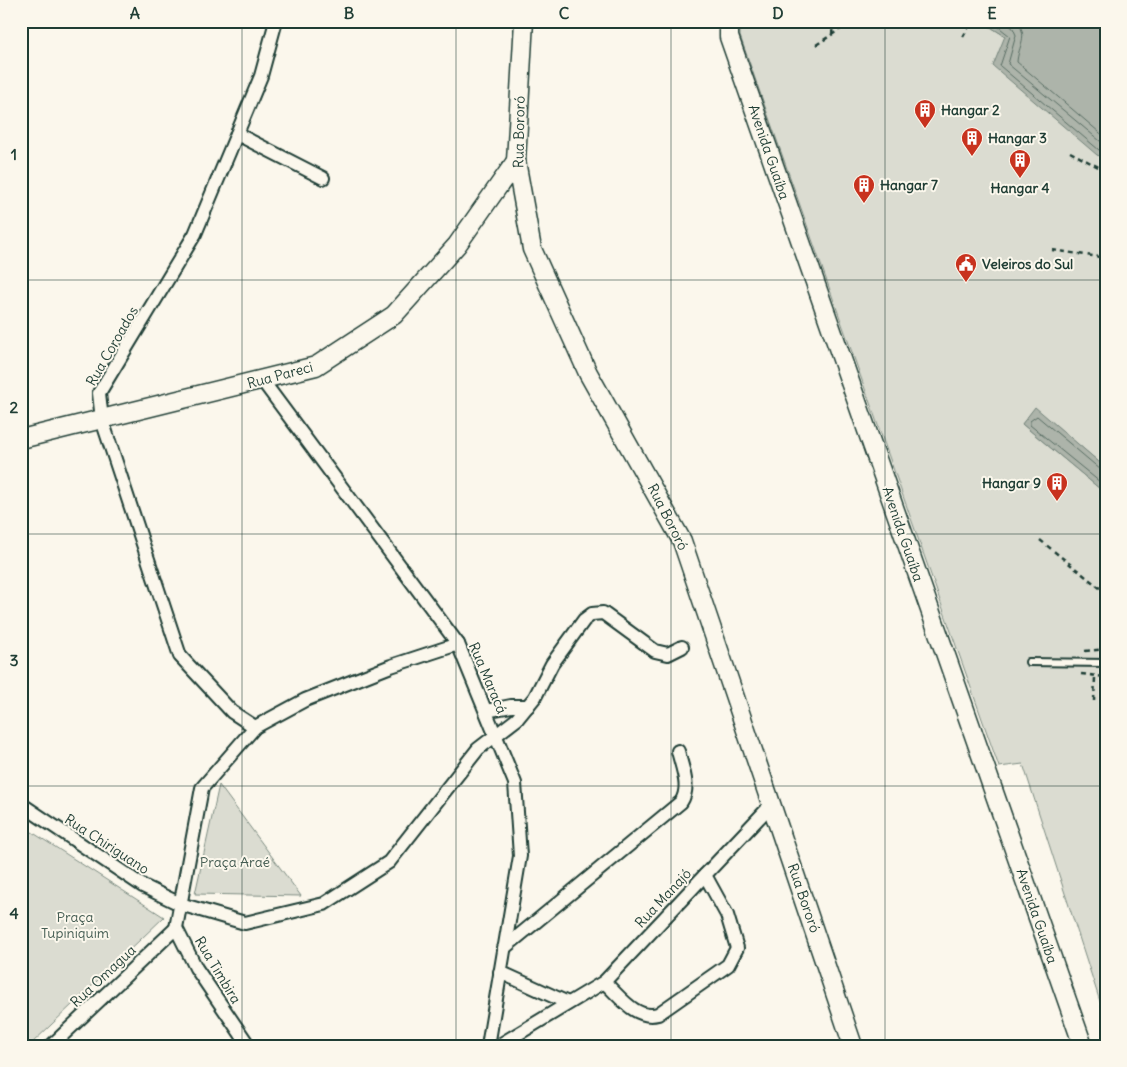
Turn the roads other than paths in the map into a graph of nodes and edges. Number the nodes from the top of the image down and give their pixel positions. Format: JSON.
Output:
{"nodes":[{"id":1,"x":276,"y":21,"type":"edge"},
{"id":2,"x":524,"y":21,"type":"edge"},
{"id":3,"x":729,"y":21,"type":"edge"},
{"id":4,"x":237,"y":134,"type":"junction"},
{"id":5,"x":516,"y":161,"type":"junction"},
{"id":6,"x":323,"y":178,"type":"dead end"},
{"id":7,"x":262,"y":380,"type":"junction"},
{"id":8,"x":102,"y":420,"type":"junction"},
{"id":9,"x":21,"y":439,"type":"edge"},
{"id":10,"x":458,"y":644,"type":"junction"},
{"id":11,"x":682,"y":647,"type":"dead end"},
{"id":12,"x":1029,"y":662,"type":"dead end"},
{"id":13,"x":1106,"y":663,"type":"edge"},
{"id":14,"x":528,"y":706,"type":"junction"},
{"id":15,"x":486,"y":711,"type":"junction"},
{"id":16,"x":256,"y":727,"type":"junction"},
{"id":17,"x":496,"y":735,"type":"junction"},
{"id":18,"x":678,"y":752,"type":"dead end"},
{"id":19,"x":21,"y":804,"type":"edge"},
{"id":20,"x":772,"y":804,"type":"junction"},
{"id":21,"x":705,"y":875,"type":"junction"},
{"id":22,"x":180,"y":904,"type":"junction"},
{"id":23,"x":176,"y":928,"type":"junction"},
{"id":24,"x":504,"y":948,"type":"junction"},
{"id":25,"x":500,"y":972,"type":"junction"},
{"id":26,"x":604,"y":982,"type":"junction"},
{"id":27,"x":568,"y":1003,"type":"junction"},
{"id":28,"x":50,"y":1046,"type":"edge"},
{"id":29,"x":249,"y":1046,"type":"edge"},
{"id":30,"x":488,"y":1046,"type":"edge"},
{"id":31,"x":498,"y":1046,"type":"edge"},
{"id":32,"x":853,"y":1046,"type":"edge"},
{"id":33,"x":1083,"y":1046,"type":"edge"}],
"edges":[{"from":1,"to":4,"type":"street","name":"Rua Coroados"},
{"from":2,"to":5,"type":"street","name":"Rua Bororó"},
{"from":3,"to":33,"type":"street","name":"Avenida Guaíba"},
{"from":4,"to":6,"type":"street"},
{"from":4,"to":8,"type":"street","name":"Rua Coroados"},
{"from":5,"to":7,"type":"street","name":"Rua Pareci"},
{"from":5,"to":20,"type":"street","name":"Rua Bororó"},
{"from":7,"to":8,"type":"street","name":"Rua Pareci"},
{"from":7,"to":10,"type":"street","name":"Rua Maracá"},
{"from":8,"to":9,"type":"street","name":"Rua Pareci"},
{"from":8,"to":16,"type":"street","name":"Rua Coroados"},
{"from":10,"to":15,"type":"street","name":"Rua Maracá"},
{"from":10,"to":16,"type":"street"},
{"from":11,"to":14,"type":"street"},
{"from":12,"to":13,"type":"lane"},
{"from":14,"to":15,"type":"street"},
{"from":14,"to":17,"type":"street"},
{"from":15,"to":17,"type":"street","name":"Rua Maracá"},
{"from":16,"to":22,"type":"street"},
{"from":17,"to":22,"type":"street"},
{"from":17,"to":24,"type":"street","name":"Rua Maracá"},
{"from":18,"to":24,"type":"street"},
{"from":19,"to":22,"type":"street","name":"Rua Chiriguano"},
{"from":20,"to":21,"type":"street","name":"Rua Manajó"},
{"from":20,"to":32,"type":"street","name":"Rua Bororó"},
{"from":21,"to":26,"type":"street","name":"Rua Manajó"},
{"from":21,"to":26,"type":"street"},
{"from":22,"to":23,"type":"street","name":"Rua Timbira"},
{"from":23,"to":28,"type":"street","name":"Rua Omagua"},
{"from":23,"to":29,"type":"street","name":"Rua Timbira"},
{"from":24,"to":25,"type":"street","name":"Rua Maracá"},
{"from":25,"to":27,"type":"street"},
{"from":25,"to":30,"type":"street","name":"Rua Maracá"},
{"from":26,"to":27,"type":"street","name":"Rua Manajó"},
{"from":27,"to":31,"type":"street","name":"Rua Manajó"}]}
